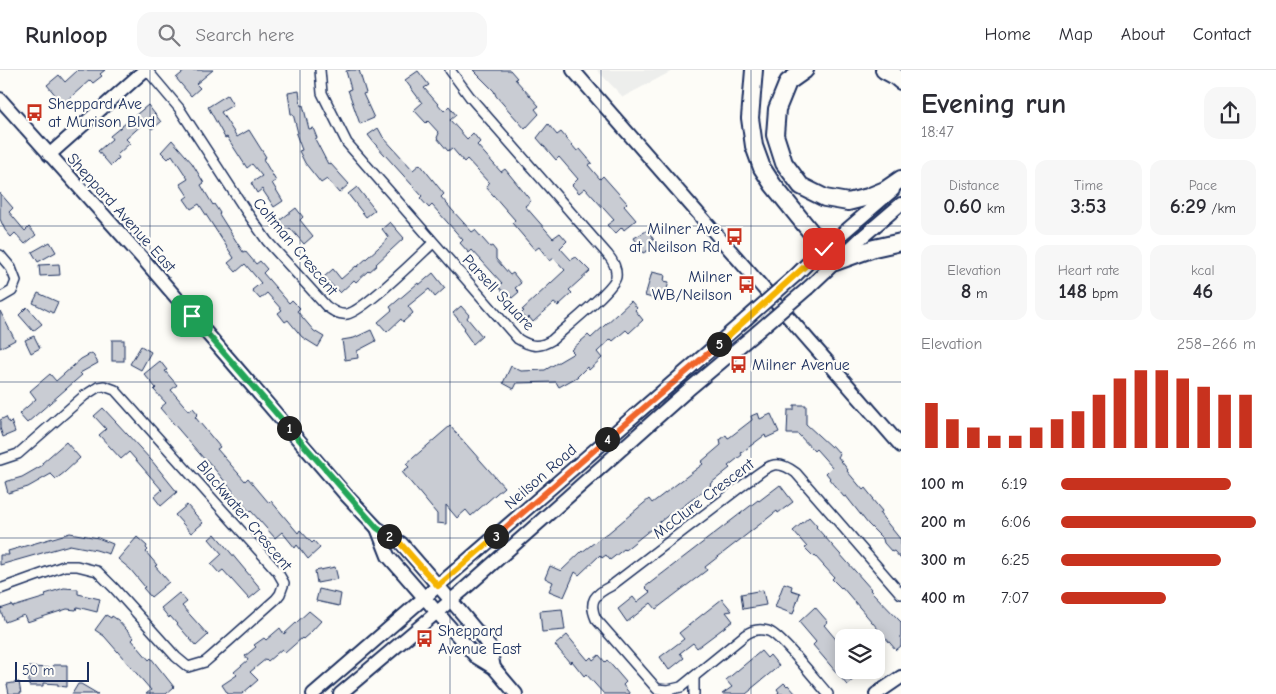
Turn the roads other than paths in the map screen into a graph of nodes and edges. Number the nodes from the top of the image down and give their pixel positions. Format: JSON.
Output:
{"nodes":[{"id":1,"x":146,"y":70,"type":"edge"},
{"id":2,"x":320,"y":70,"type":"edge"},
{"id":3,"x":450,"y":70,"type":"edge"},
{"id":4,"x":573,"y":70,"type":"edge"},
{"id":5,"x":754,"y":70,"type":"edge"},
{"id":6,"x":805,"y":70,"type":"edge"},
{"id":7,"x":884,"y":70,"type":"edge"},
{"id":8,"x":901,"y":82,"type":"edge"},
{"id":9,"x":0,"y":99,"type":"edge"},
{"id":10,"x":48,"y":154,"type":"junction"},
{"id":11,"x":901,"y":179,"type":"edge"},
{"id":12,"x":901,"y":184,"type":"edge"},
{"id":13,"x":901,"y":204,"type":"edge"},
{"id":14,"x":901,"y":242,"type":"edge"},
{"id":15,"x":434,"y":243,"type":"junction"},
{"id":16,"x":824,"y":249,"type":"junction"},
{"id":17,"x":0,"y":256,"type":"edge"},
{"id":18,"x":835,"y":262,"type":"junction"},
{"id":19,"x":0,"y":298,"type":"edge"},
{"id":20,"x":901,"y":446,"type":"edge"},
{"id":21,"x":0,"y":460,"type":"edge"},
{"id":22,"x":546,"y":492,"type":"junction"},
{"id":23,"x":558,"y":506,"type":"junction"},
{"id":24,"x":377,"y":528,"type":"junction"},
{"id":25,"x":438,"y":586,"type":"junction"},
{"id":26,"x":0,"y":588,"type":"edge"},
{"id":27,"x":901,"y":594,"type":"edge"},
{"id":28,"x":424,"y":598,"type":"junction"},
{"id":29,"x":450,"y":601,"type":"junction"},
{"id":30,"x":436,"y":612,"type":"junction"},
{"id":31,"x":494,"y":668,"type":"junction"},
{"id":32,"x":694,"y":677,"type":"junction"},
{"id":33,"x":901,"y":677,"type":"edge"},
{"id":34,"x":656,"y":692,"type":"edge"},
{"id":35,"x":313,"y":694,"type":"edge"},
{"id":36,"x":340,"y":694,"type":"edge"},
{"id":37,"x":516,"y":694,"type":"edge"},
{"id":38,"x":694,"y":694,"type":"edge"},
{"id":39,"x":828,"y":694,"type":"edge"},
{"id":40,"x":876,"y":694,"type":"edge"}],
"edges":[{"from":1,"to":10,"type":"main road"},
{"from":1,"to":15,"type":"street","name":"Coltman Crescent"},
{"from":2,"to":15,"type":"street","name":"Parsell Square"},
{"from":3,"to":15,"type":"street","name":"Parsell Square"},
{"from":4,"to":20,"type":"main road"},
{"from":5,"to":16,"type":"highway"},
{"from":6,"to":11,"type":"highway"},
{"from":7,"to":8,"type":"highway"},
{"from":9,"to":10,"type":"main road","name":"Sheppard Avenue East"},
{"from":10,"to":24,"type":"main road","name":"Sheppard Avenue East"},
{"from":12,"to":16,"type":"main road","name":"Neilson Road"},
{"from":13,"to":18,"type":"main road","name":"Neilson Road"},
{"from":14,"to":18,"type":"highway"},
{"from":16,"to":18,"type":"highway"},
{"from":16,"to":22,"type":"main road","name":"Neilson Road","bridge":true},
{"from":17,"to":19,"type":"street"},
{"from":18,"to":23,"type":"main road","name":"Neilson Road","bridge":true},
{"from":21,"to":26,"type":"street","name":"Blackwater Crescent"},
{"from":22,"to":23,"type":"main road"},
{"from":22,"to":25,"type":"main road","name":"Neilson Road"},
{"from":23,"to":29,"type":"main road","name":"Neilson Road"},
{"from":24,"to":25,"type":"main road","name":"Sheppard Avenue East"},
{"from":24,"to":28,"type":"main road","name":"Sheppard Avenue East"},
{"from":25,"to":28,"type":"main road","name":"Neilson Road"},
{"from":25,"to":29,"type":"main road","name":"Sheppard Avenue East"},
{"from":27,"to":34,"type":"street","name":"McClure Crescent"},
{"from":28,"to":30,"type":"main road","name":"Sheppard Avenue East"},
{"from":28,"to":35,"type":"main road","name":"Neilson Road"},
{"from":29,"to":30,"type":"main road","name":"Neilson Road"},
{"from":29,"to":31,"type":"main road","name":"Sheppard Avenue East"},
{"from":30,"to":31,"type":"main road","name":"Sheppard Avenue East"},
{"from":30,"to":36,"type":"main road","name":"Neilson Road"},
{"from":31,"to":37,"type":"main road","name":"Sheppard Avenue East"},
{"from":32,"to":34,"type":"street","name":"McClure Crescent"},
{"from":32,"to":38,"type":"street"},
{"from":32,"to":39,"type":"street","name":"McClure Crescent"},
{"from":33,"to":40,"type":"main road"}]}
